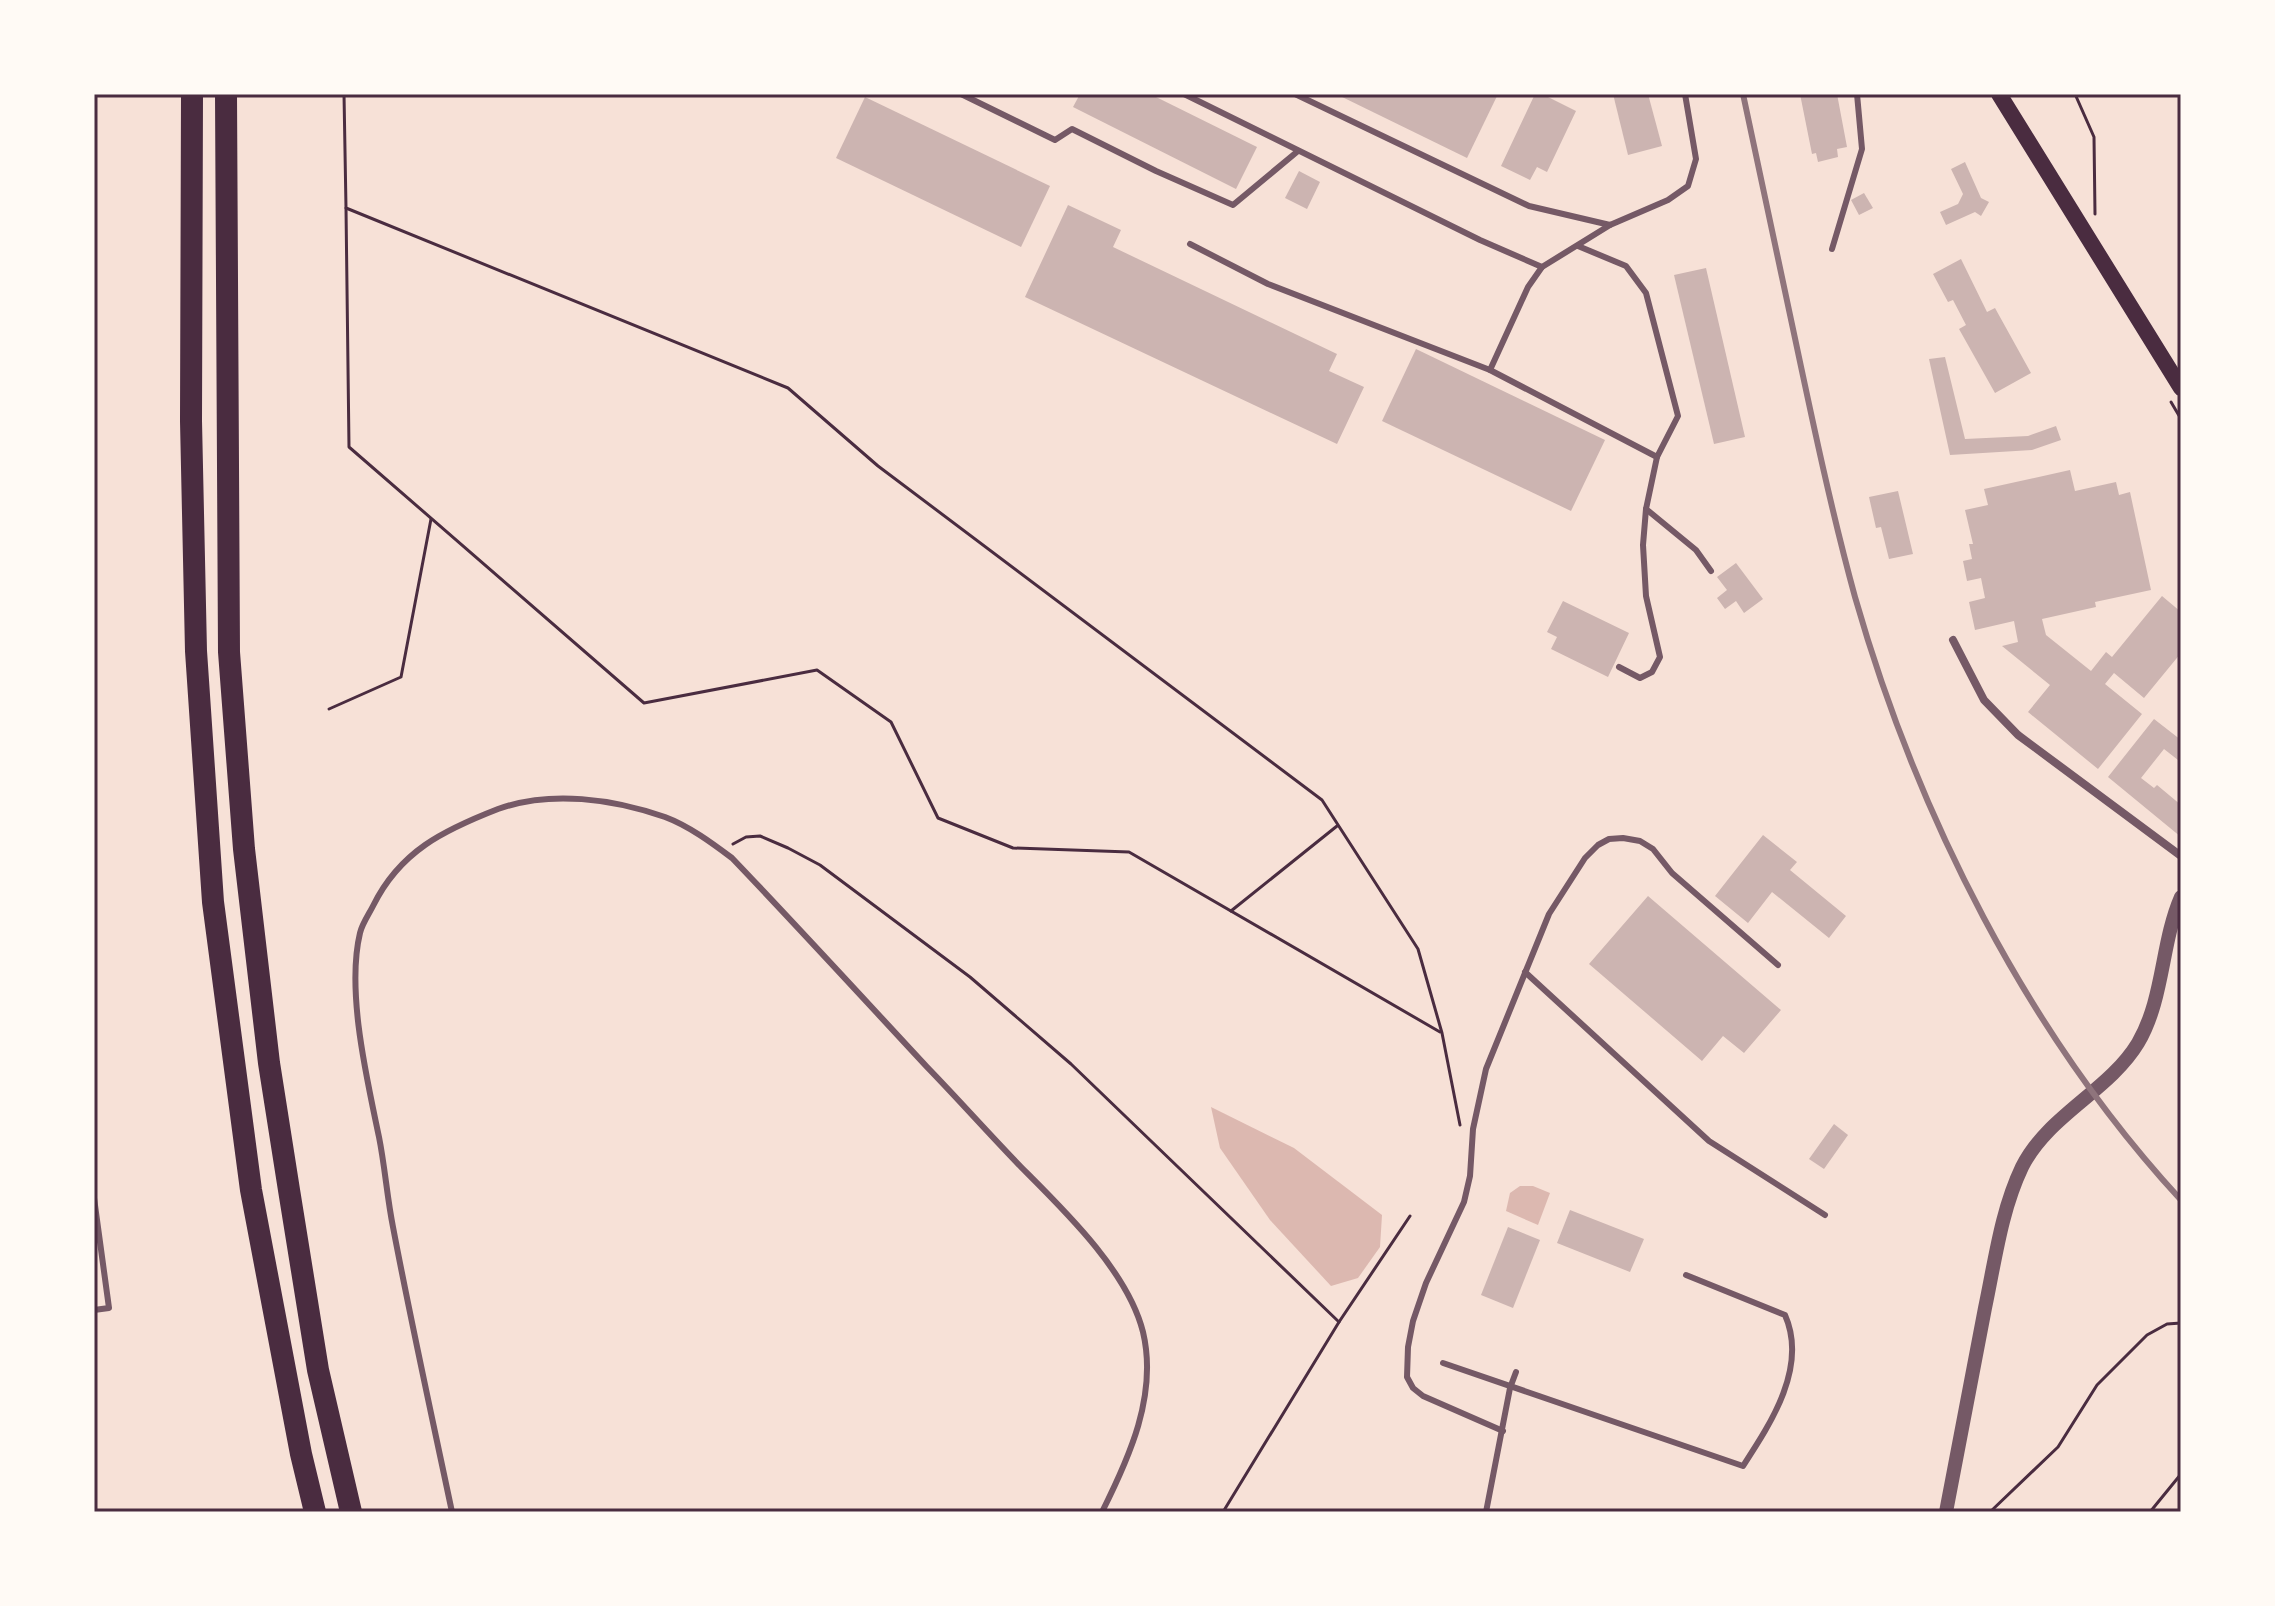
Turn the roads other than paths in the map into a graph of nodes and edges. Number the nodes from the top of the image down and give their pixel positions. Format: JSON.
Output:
{"nodes":[{"id":1,"x":192,"y":94,"type":"edge"},
{"id":2,"x":226,"y":94,"type":"edge"},
{"id":3,"x":961,"y":94,"type":"edge"},
{"id":4,"x":1184,"y":94,"type":"edge"},
{"id":5,"x":1295,"y":94,"type":"edge"},
{"id":6,"x":1685,"y":94,"type":"edge"},
{"id":7,"x":1857,"y":94,"type":"edge"},
{"id":8,"x":1999,"y":94,"type":"edge"},
{"id":9,"x":1298,"y":151,"type":"junction"},
{"id":10,"x":1610,"y":225,"type":"junction"},
{"id":11,"x":1190,"y":244,"type":"dead end"},
{"id":12,"x":1578,"y":246,"type":"junction"},
{"id":13,"x":1832,"y":249,"type":"dead end"},
{"id":14,"x":1542,"y":267,"type":"junction"},
{"id":15,"x":1490,"y":370,"type":"junction"},
{"id":16,"x":2181,"y":388,"type":"edge"},
{"id":17,"x":1657,"y":457,"type":"junction"},
{"id":18,"x":1646,"y":509,"type":"junction"},
{"id":19,"x":1711,"y":571,"type":"dead end"},
{"id":20,"x":1953,"y":640,"type":"dead end"},
{"id":21,"x":1619,"y":667,"type":"dead end"},
{"id":22,"x":2181,"y":856,"type":"edge"},
{"id":23,"x":2181,"y":897,"type":"edge"},
{"id":24,"x":1778,"y":965,"type":"dead end"},
{"id":25,"x":1525,"y":972,"type":"junction"},
{"id":26,"x":94,"y":1198,"type":"edge"},
{"id":27,"x":1825,"y":1215,"type":"dead end"},
{"id":28,"x":103,"y":1259,"type":"junction"},
{"id":29,"x":94,"y":1260,"type":"edge"},
{"id":30,"x":1686,"y":1275,"type":"dead end"},
{"id":31,"x":94,"y":1310,"type":"edge"},
{"id":32,"x":1443,"y":1363,"type":"dead end"},
{"id":33,"x":1516,"y":1372,"type":"dead end"},
{"id":34,"x":1510,"y":1388,"type":"junction"},
{"id":35,"x":1503,"y":1431,"type":"junction"},
{"id":36,"x":301,"y":1454,"type":"junction"},
{"id":37,"x":303,"y":1512,"type":"edge"},
{"id":38,"x":315,"y":1512,"type":"edge"},
{"id":39,"x":351,"y":1512,"type":"edge"},
{"id":40,"x":452,"y":1512,"type":"edge"},
{"id":41,"x":1102,"y":1512,"type":"edge"},
{"id":42,"x":1486,"y":1512,"type":"edge"},
{"id":43,"x":1946,"y":1512,"type":"edge"}],
"edges":[{"from":1,"to":36,"type":"highway"},
{"from":2,"to":39,"type":"highway"},
{"from":3,"to":9,"type":"lane"},
{"from":4,"to":9,"type":"lane"},
{"from":5,"to":10,"type":"lane"},
{"from":6,"to":10,"type":"lane"},
{"from":7,"to":13,"type":"lane"},
{"from":8,"to":16,"type":"main road"},
{"from":9,"to":14,"type":"lane"},
{"from":10,"to":12,"type":"lane"},
{"from":11,"to":15,"type":"lane"},
{"from":12,"to":14,"type":"lane"},
{"from":12,"to":17,"type":"lane"},
{"from":14,"to":15,"type":"lane"},
{"from":15,"to":17,"type":"lane"},
{"from":17,"to":18,"type":"lane"},
{"from":18,"to":19,"type":"lane"},
{"from":18,"to":21,"type":"lane"},
{"from":20,"to":22,"type":"street"},
{"from":23,"to":43,"type":"street"},
{"from":24,"to":25,"type":"lane"},
{"from":25,"to":27,"type":"lane"},
{"from":25,"to":35,"type":"lane"},
{"from":26,"to":28,"type":"lane"},
{"from":28,"to":29,"type":"lane"},
{"from":28,"to":31,"type":"lane"},
{"from":30,"to":34,"type":"lane"},
{"from":32,"to":34,"type":"lane"},
{"from":33,"to":34,"type":"lane"},
{"from":34,"to":35,"type":"lane"},
{"from":35,"to":42,"type":"lane"},
{"from":36,"to":37,"type":"highway"},
{"from":36,"to":38,"type":"highway"},
{"from":40,"to":41,"type":"lane"}]}
